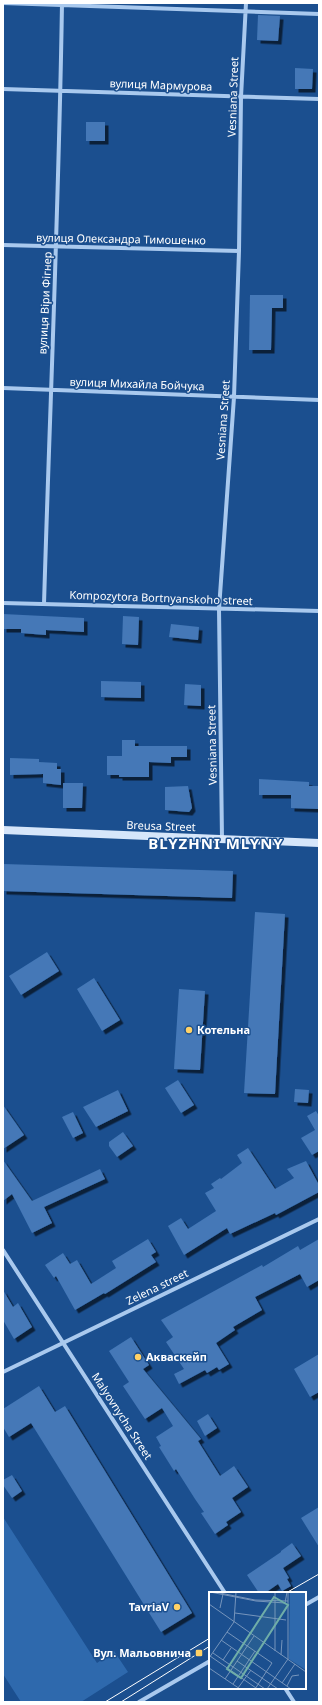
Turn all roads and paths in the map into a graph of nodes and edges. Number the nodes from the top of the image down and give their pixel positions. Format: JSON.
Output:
{"nodes":[{"id":1,"x":3,"y":3,"type":"edge"},
{"id":2,"x":246,"y":3,"type":"edge"},
{"id":3,"x":62,"y":4,"type":"edge"},
{"id":4,"x":246,"y":12,"type":"junction"},
{"id":5,"x":319,"y":14,"type":"edge"},
{"id":6,"x":3,"y":89,"type":"edge"},
{"id":7,"x":59,"y":91,"type":"junction"},
{"id":8,"x":242,"y":96,"type":"junction"},
{"id":9,"x":319,"y":99,"type":"edge"},
{"id":10,"x":3,"y":246,"type":"edge"},
{"id":11,"x":57,"y":246,"type":"junction"},
{"id":12,"x":239,"y":250,"type":"junction"},
{"id":13,"x":3,"y":388,"type":"edge"},
{"id":14,"x":50,"y":390,"type":"junction"},
{"id":15,"x":234,"y":397,"type":"junction"},
{"id":16,"x":319,"y":400,"type":"edge"},
{"id":17,"x":3,"y":603,"type":"edge"},
{"id":18,"x":44,"y":604,"type":"junction"},
{"id":19,"x":219,"y":609,"type":"junction"},
{"id":20,"x":319,"y":611,"type":"edge"},
{"id":21,"x":3,"y":830,"type":"edge"},
{"id":22,"x":222,"y":839,"type":"junction"},
{"id":23,"x":319,"y":843,"type":"edge"},
{"id":24,"x":319,"y":1219,"type":"edge"},
{"id":25,"x":3,"y":1250,"type":"edge"},
{"id":26,"x":64,"y":1342,"type":"junction"},
{"id":27,"x":3,"y":1372,"type":"edge"},
{"id":28,"x":224,"y":1592,"type":"edge"},
{"id":29,"x":319,"y":1597,"type":"edge"},
{"id":30,"x":306,"y":1604,"type":"edge"},
{"id":31,"x":209,"y":1662,"type":"edge"},
{"id":32,"x":286,"y":1689,"type":"edge"},
{"id":33,"x":139,"y":1702,"type":"edge"},
{"id":34,"x":294,"y":1702,"type":"edge"}],
"edges":[{"from":1,"to":3,"type":"street"},
{"from":2,"to":4,"type":"street","name":"Vesniana Street"},
{"from":3,"to":4,"type":"street"},
{"from":3,"to":7,"type":"street","name":"вулиця Віри Фігнер"},
{"from":4,"to":5,"type":"street"},
{"from":4,"to":8,"type":"street","name":"Vesniana Street"},
{"from":6,"to":7,"type":"street","name":"вулиця Мармурова"},
{"from":7,"to":8,"type":"street","name":"вулиця Мармурова"},
{"from":7,"to":11,"type":"street","name":"вулиця Віри Фігнер"},
{"from":8,"to":9,"type":"street","name":"вулиця Мармурова"},
{"from":8,"to":12,"type":"street","name":"Vesniana Street"},
{"from":10,"to":11,"type":"street","name":"вулиця Олександра Тимошенко"},
{"from":11,"to":12,"type":"street","name":"вулиця Олександра Тимошенко"},
{"from":11,"to":14,"type":"street","name":"вулиця Віри Фігнер"},
{"from":12,"to":15,"type":"street","name":"Vesniana Street"},
{"from":13,"to":14,"type":"street","name":"вулиця Михайла Бойчука"},
{"from":14,"to":15,"type":"street","name":"вулиця Михайла Бойчука"},
{"from":14,"to":18,"type":"street","name":"вулиця Віри Фігнер"},
{"from":15,"to":16,"type":"street","name":"вулиця Михайла Бойчука"},
{"from":15,"to":19,"type":"street","name":"Vesniana Street"},
{"from":17,"to":18,"type":"street","name":"Kompozytora Bortnyanskoho street"},
{"from":18,"to":19,"type":"street","name":"Kompozytora Bortnyanskoho street"},
{"from":19,"to":20,"type":"street","name":"Kompozytora Bortnyanskoho street"},
{"from":19,"to":22,"type":"street","name":"Vesniana Street"},
{"from":21,"to":22,"type":"street","name":"Breusa Street"},
{"from":22,"to":23,"type":"street","name":"Breusa Street"},
{"from":24,"to":26,"type":"street","name":"Zelena street"},
{"from":25,"to":26,"type":"street","name":"Malyovnycha Street"},
{"from":26,"to":27,"type":"street","name":"Zelena street"},
{"from":26,"to":28,"type":"street","name":"Malyovnycha Street"},
{"from":29,"to":30,"type":"street"},
{"from":31,"to":33,"type":"street"},
{"from":32,"to":34,"type":"street"}]}
